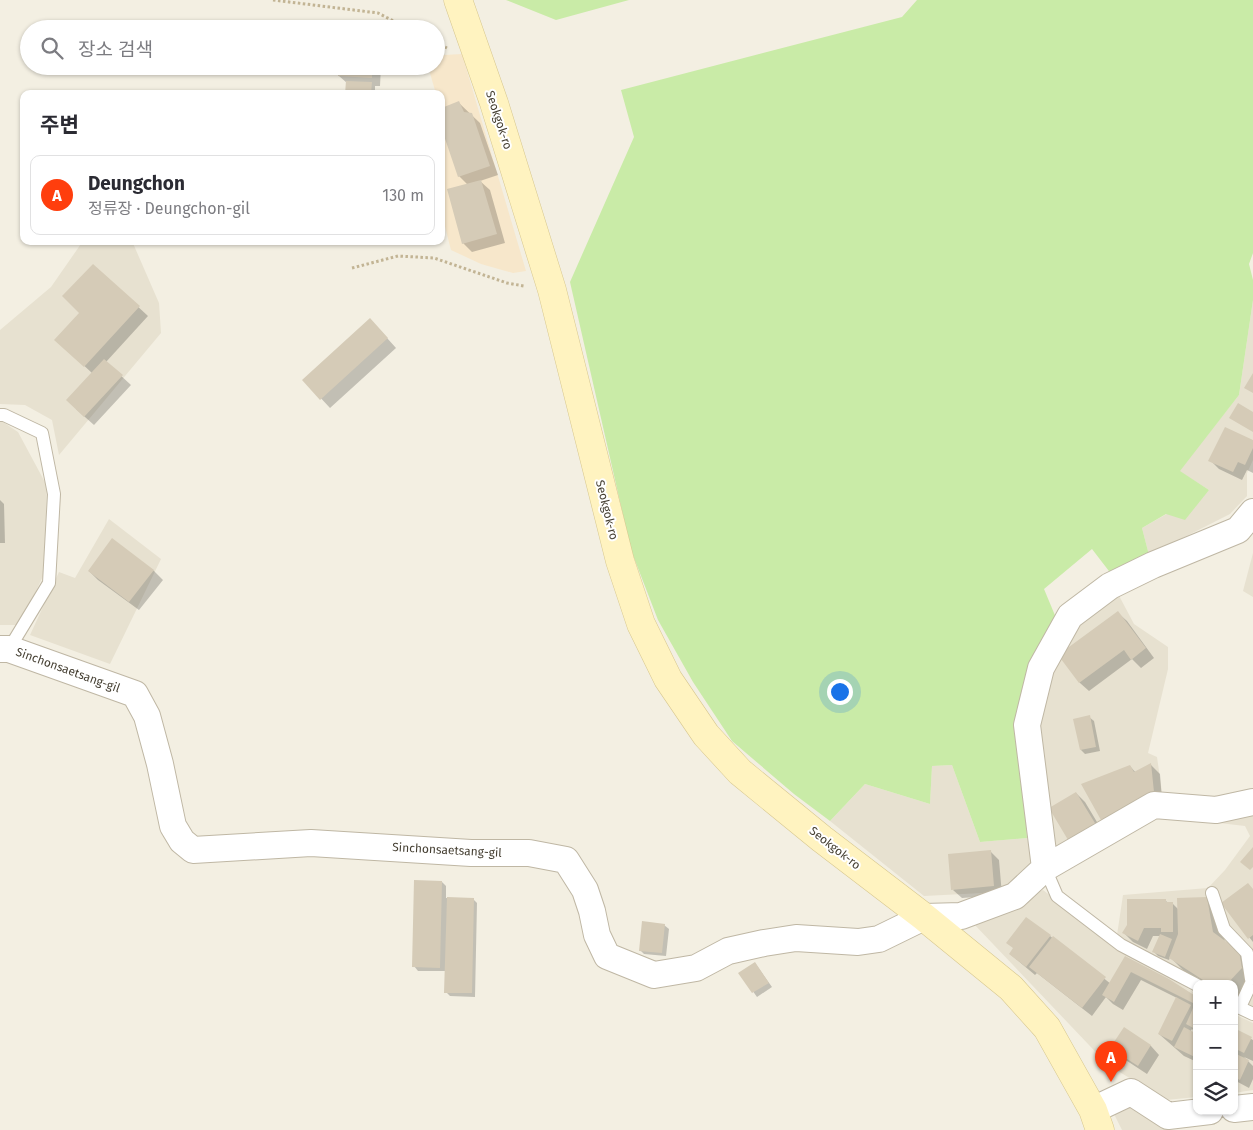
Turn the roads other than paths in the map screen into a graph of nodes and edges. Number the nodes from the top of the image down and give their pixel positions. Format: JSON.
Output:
{"nodes":[{"id":1,"x":458,"y":0,"type":"edge"},
{"id":2,"x":0,"y":415,"type":"edge"},
{"id":3,"x":1253,"y":512,"type":"edge"},
{"id":4,"x":5,"y":649,"type":"edge"},
{"id":5,"x":1253,"y":802,"type":"edge"},
{"id":6,"x":1045,"y":868,"type":"junction"},
{"id":7,"x":1212,"y":893,"type":"dead end"},
{"id":8,"x":924,"y":916,"type":"junction"},
{"id":9,"x":1252,"y":979,"type":"edge"},
{"id":10,"x":1193,"y":983,"type":"edge"},
{"id":11,"x":1238,"y":1004,"type":"edge"},
{"id":12,"x":1238,"y":1006,"type":"edge"},
{"id":13,"x":1253,"y":1014,"type":"edge"},
{"id":14,"x":1253,"y":1107,"type":"edge"},
{"id":15,"x":1238,"y":1109,"type":"edge"},
{"id":16,"x":1193,"y":1113,"type":"edge"},
{"id":17,"x":1097,"y":1120,"type":"edge"}],
"edges":[{"from":1,"to":8,"type":"street","name":"Seokgok-ro"},
{"from":2,"to":4,"type":"lane","name":"Sinchonsaetsang-gil"},
{"from":3,"to":6,"type":"street"},
{"from":4,"to":8,"type":"street","name":"Sinchonsaetsang-gil"},
{"from":5,"to":6,"type":"street"},
{"from":6,"to":8,"type":"street"},
{"from":6,"to":10,"type":"lane"},
{"from":7,"to":9,"type":"lane"},
{"from":8,"to":17,"type":"street","name":"Seokgok-ro"},
{"from":9,"to":11,"type":"lane"},
{"from":12,"to":13,"type":"lane"},
{"from":14,"to":15,"type":"street"},
{"from":16,"to":17,"type":"street"}]}
